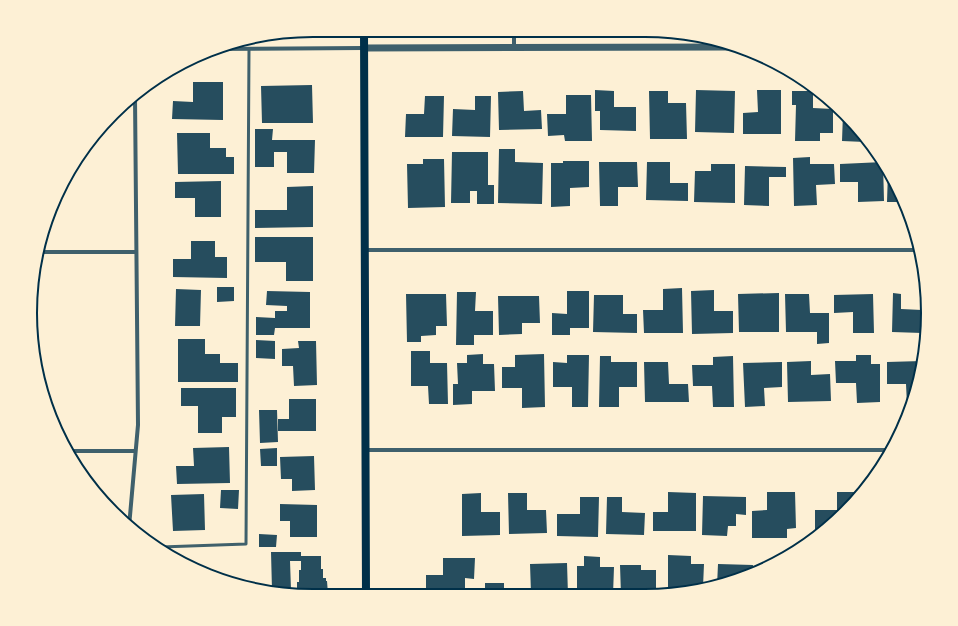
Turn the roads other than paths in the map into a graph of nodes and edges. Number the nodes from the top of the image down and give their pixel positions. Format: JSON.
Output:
{"nodes":[{"id":1,"x":364,"y":37,"type":"edge"},
{"id":2,"x":514,"y":37,"type":"edge"},
{"id":3,"x":719,"y":47,"type":"edge"},
{"id":4,"x":364,"y":48,"type":"junction"},
{"id":5,"x":514,"y":48,"type":"junction"},
{"id":6,"x":233,"y":49,"type":"edge"},
{"id":7,"x":249,"y":49,"type":"junction"},
{"id":8,"x":135,"y":102,"type":"edge"},
{"id":9,"x":365,"y":250,"type":"junction"},
{"id":10,"x":914,"y":250,"type":"edge"},
{"id":11,"x":44,"y":252,"type":"edge"},
{"id":12,"x":136,"y":252,"type":"junction"},
{"id":13,"x":366,"y":450,"type":"junction"},
{"id":14,"x":885,"y":450,"type":"edge"},
{"id":15,"x":74,"y":451,"type":"edge"},
{"id":16,"x":135,"y":451,"type":"junction"},
{"id":17,"x":129,"y":519,"type":"edge"},
{"id":18,"x":167,"y":547,"type":"edge"},
{"id":19,"x":366,"y":589,"type":"edge"}],
"edges":[{"from":1,"to":4,"type":"main road"},
{"from":2,"to":5,"type":"street"},
{"from":3,"to":5,"type":"street"},
{"from":4,"to":5,"type":"street"},
{"from":4,"to":7,"type":"street"},
{"from":4,"to":9,"type":"main road"},
{"from":6,"to":7,"type":"street"},
{"from":7,"to":18,"type":"lane"},
{"from":8,"to":12,"type":"street"},
{"from":9,"to":10,"type":"street"},
{"from":9,"to":13,"type":"main road"},
{"from":11,"to":12,"type":"street"},
{"from":12,"to":16,"type":"street"},
{"from":13,"to":14,"type":"street"},
{"from":13,"to":19,"type":"main road"},
{"from":15,"to":16,"type":"street"},
{"from":16,"to":17,"type":"street"}]}
